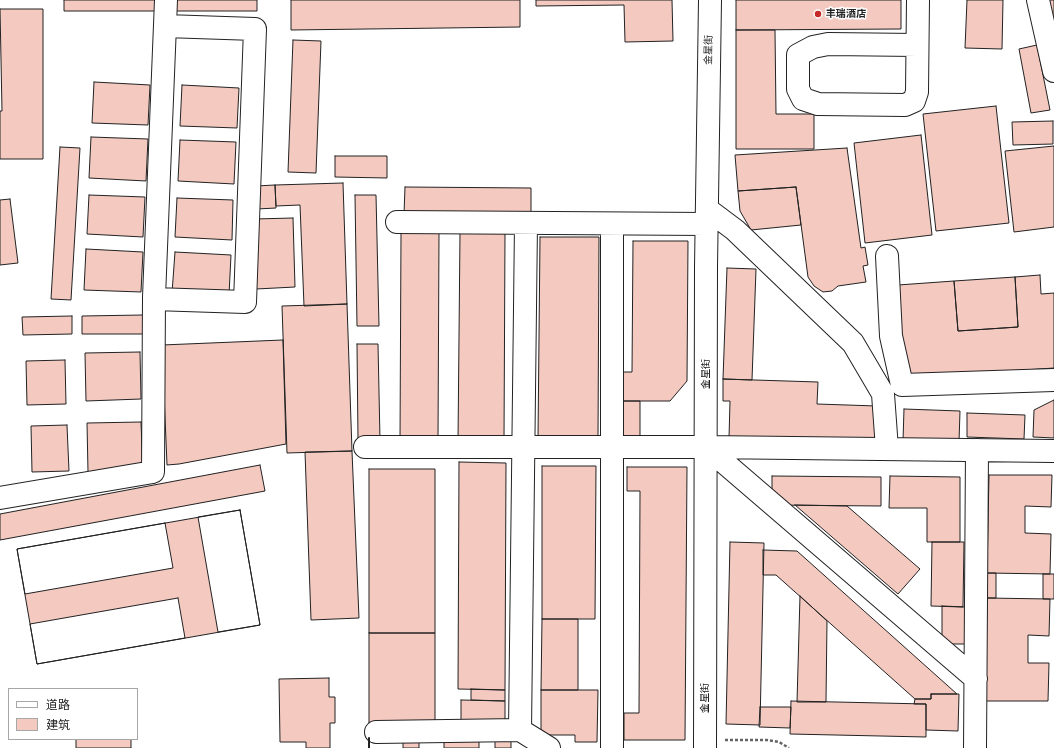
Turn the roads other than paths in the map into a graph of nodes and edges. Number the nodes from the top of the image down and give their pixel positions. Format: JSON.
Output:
{"nodes":[{"id":1,"x":166,"y":0,"type":"edge"},
{"id":2,"x":710,"y":0,"type":"edge"},
{"id":3,"x":918,"y":0,"type":"edge"},
{"id":4,"x":1038,"y":0,"type":"edge"},
{"id":5,"x":165,"y":26,"type":"junction"},
{"id":6,"x":918,"y":45,"type":"junction"},
{"id":7,"x":1054,"y":71,"type":"edge"},
{"id":8,"x":707,"y":217,"type":"junction"},
{"id":9,"x":397,"y":222,"type":"dead end"},
{"id":10,"x":526,"y":223,"type":"junction"},
{"id":11,"x":612,"y":224,"type":"junction"},
{"id":12,"x":887,"y":256,"type":"dead end"},
{"id":13,"x":154,"y":299,"type":"junction"},
{"id":14,"x":1054,"y":380,"type":"edge"},
{"id":15,"x":365,"y":447,"type":"dead end"},
{"id":16,"x":524,"y":447,"type":"junction"},
{"id":17,"x":612,"y":447,"type":"junction"},
{"id":18,"x":706,"y":447,"type":"junction"},
{"id":19,"x":887,"y":449,"type":"junction"},
{"id":20,"x":977,"y":450,"type":"junction"},
{"id":21,"x":1054,"y":451,"type":"edge"},
{"id":22,"x":0,"y":498,"type":"edge"},
{"id":23,"x":976,"y":678,"type":"junction"},
{"id":24,"x":520,"y":730,"type":"junction"},
{"id":25,"x":376,"y":732,"type":"dead end"},
{"id":26,"x":705,"y":744,"type":"edge"},
{"id":27,"x":548,"y":748,"type":"edge"},
{"id":28,"x":612,"y":748,"type":"edge"},
{"id":29,"x":975,"y":748,"type":"edge"}],
"edges":[{"from":1,"to":5,"type":"street"},
{"from":2,"to":8,"type":"street","name":"金星街"},
{"from":3,"to":6,"type":"street"},
{"from":4,"to":7,"type":"street"},
{"from":5,"to":13,"type":"street"},
{"from":5,"to":13,"type":"street"},
{"from":6,"to":6,"type":"street"},
{"from":8,"to":11,"type":"street"},
{"from":8,"to":18,"type":"street","name":"金星街"},
{"from":8,"to":19,"type":"street"},
{"from":9,"to":10,"type":"street"},
{"from":10,"to":11,"type":"street"},
{"from":10,"to":16,"type":"street"},
{"from":11,"to":17,"type":"street"},
{"from":12,"to":14,"type":"street"},
{"from":13,"to":22,"type":"street"},
{"from":15,"to":16,"type":"street"},
{"from":16,"to":17,"type":"street"},
{"from":16,"to":24,"type":"street"},
{"from":17,"to":18,"type":"street"},
{"from":17,"to":28,"type":"street"},
{"from":18,"to":19,"type":"street"},
{"from":18,"to":23,"type":"street"},
{"from":18,"to":26,"type":"street","name":"金星街"},
{"from":19,"to":20,"type":"street"},
{"from":20,"to":21,"type":"street"},
{"from":20,"to":23,"type":"street"},
{"from":23,"to":29,"type":"street"},
{"from":24,"to":25,"type":"street"},
{"from":24,"to":27,"type":"street"}]}
